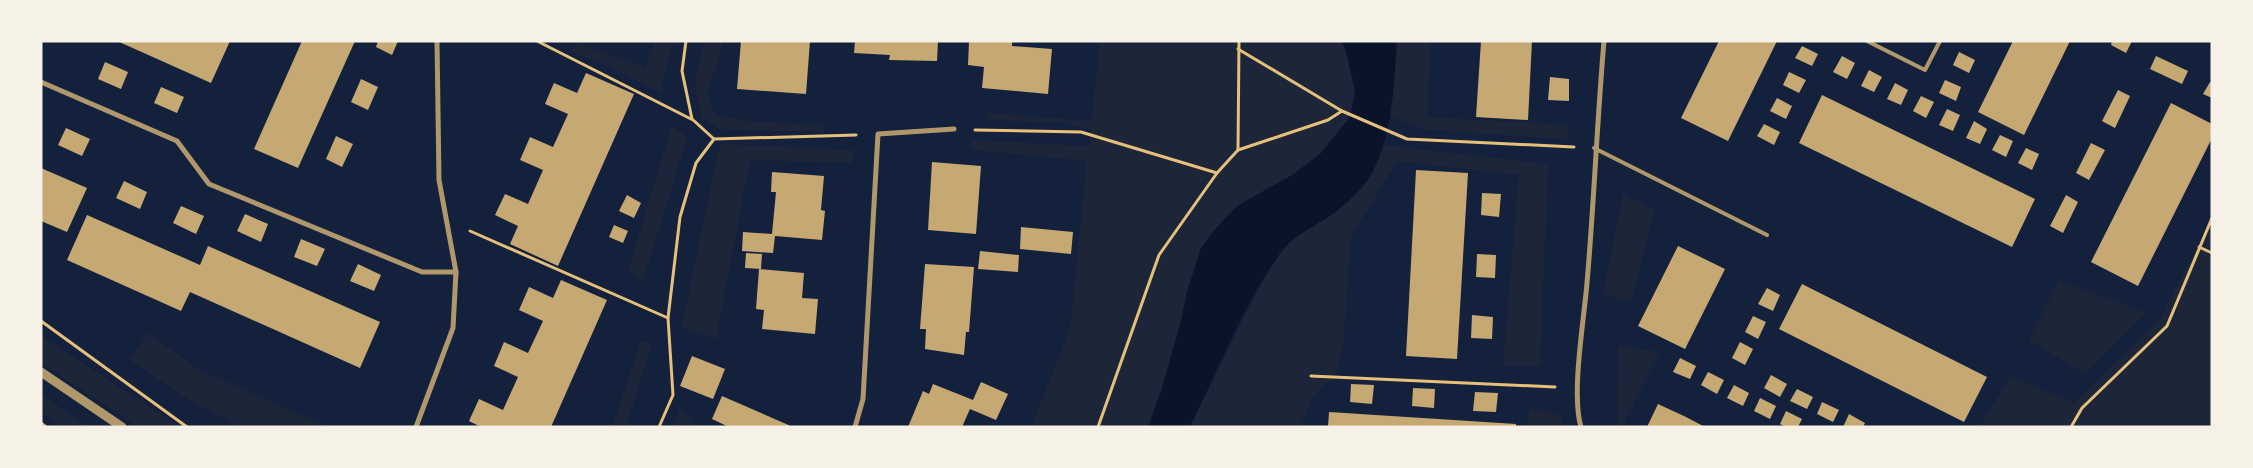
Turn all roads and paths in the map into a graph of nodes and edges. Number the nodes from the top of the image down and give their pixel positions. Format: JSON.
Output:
{"nodes":[{"id":1,"x":437,"y":41,"type":"edge"},
{"id":2,"x":537,"y":41,"type":"edge"},
{"id":3,"x":686,"y":41,"type":"edge"},
{"id":4,"x":1239,"y":41,"type":"edge"},
{"id":5,"x":1604,"y":41,"type":"edge"},
{"id":6,"x":1867,"y":41,"type":"edge"},
{"id":7,"x":1940,"y":41,"type":"edge"},
{"id":8,"x":1238,"y":49,"type":"junction"},
{"id":9,"x":41,"y":82,"type":"edge"},
{"id":10,"x":1342,"y":111,"type":"junction"},
{"id":11,"x":692,"y":119,"type":"junction"},
{"id":12,"x":954,"y":129,"type":"joint"},
{"id":13,"x":878,"y":134,"type":"junction"},
{"id":14,"x":714,"y":139,"type":"junction"},
{"id":15,"x":1594,"y":148,"type":"junction"},
{"id":16,"x":1238,"y":150,"type":"junction"},
{"id":17,"x":1217,"y":173,"type":"junction"},
{"id":18,"x":2212,"y":218,"type":"edge"},
{"id":19,"x":445,"y":220,"type":"junction"},
{"id":20,"x":1767,"y":234,"type":"dead end"},
{"id":21,"x":2200,"y":247,"type":"junction"},
{"id":22,"x":2212,"y":253,"type":"edge"},
{"id":23,"x":456,"y":272,"type":"junction"},
{"id":24,"x":668,"y":318,"type":"junction"},
{"id":25,"x":41,"y":321,"type":"edge"},
{"id":26,"x":41,"y":372,"type":"edge"},
{"id":27,"x":1311,"y":376,"type":"dead end"},
{"id":28,"x":1578,"y":388,"type":"junction"},
{"id":29,"x":41,"y":423,"type":"edge"},
{"id":30,"x":46,"y":427,"type":"edge"},
{"id":31,"x":122,"y":427,"type":"edge"},
{"id":32,"x":187,"y":427,"type":"edge"},
{"id":33,"x":416,"y":427,"type":"edge"},
{"id":34,"x":659,"y":427,"type":"edge"},
{"id":35,"x":855,"y":427,"type":"edge"},
{"id":36,"x":1098,"y":427,"type":"edge"},
{"id":37,"x":1581,"y":427,"type":"edge"},
{"id":38,"x":2071,"y":427,"type":"edge"}],
"edges":[{"from":1,"to":19,"type":"street"},
{"from":2,"to":11,"type":"path"},
{"from":3,"to":11,"type":"path"},
{"from":4,"to":8,"type":"path"},
{"from":5,"to":15,"type":"street"},
{"from":6,"to":7,"type":"lane"},
{"from":8,"to":10,"type":"path"},
{"from":8,"to":16,"type":"path"},
{"from":9,"to":23,"type":"street"},
{"from":10,"to":15,"type":"path"},
{"from":10,"to":16,"type":"path"},
{"from":11,"to":14,"type":"path"},
{"from":12,"to":13,"type":"street"},
{"from":12,"to":17,"type":"path"},
{"from":13,"to":14,"type":"path"},
{"from":13,"to":35,"type":"street"},
{"from":14,"to":24,"type":"path"},
{"from":15,"to":20,"type":"lane"},
{"from":15,"to":28,"type":"street"},
{"from":16,"to":17,"type":"path"},
{"from":17,"to":36,"type":"path"},
{"from":18,"to":21,"type":"path"},
{"from":19,"to":23,"type":"street"},
{"from":19,"to":24,"type":"path"},
{"from":21,"to":22,"type":"path"},
{"from":21,"to":38,"type":"path"},
{"from":23,"to":33,"type":"street"},
{"from":24,"to":34,"type":"path"},
{"from":25,"to":32,"type":"path"},
{"from":26,"to":31,"type":"street"},
{"from":27,"to":28,"type":"path"},
{"from":28,"to":37,"type":"street"},
{"from":29,"to":30,"type":"path"}]}
